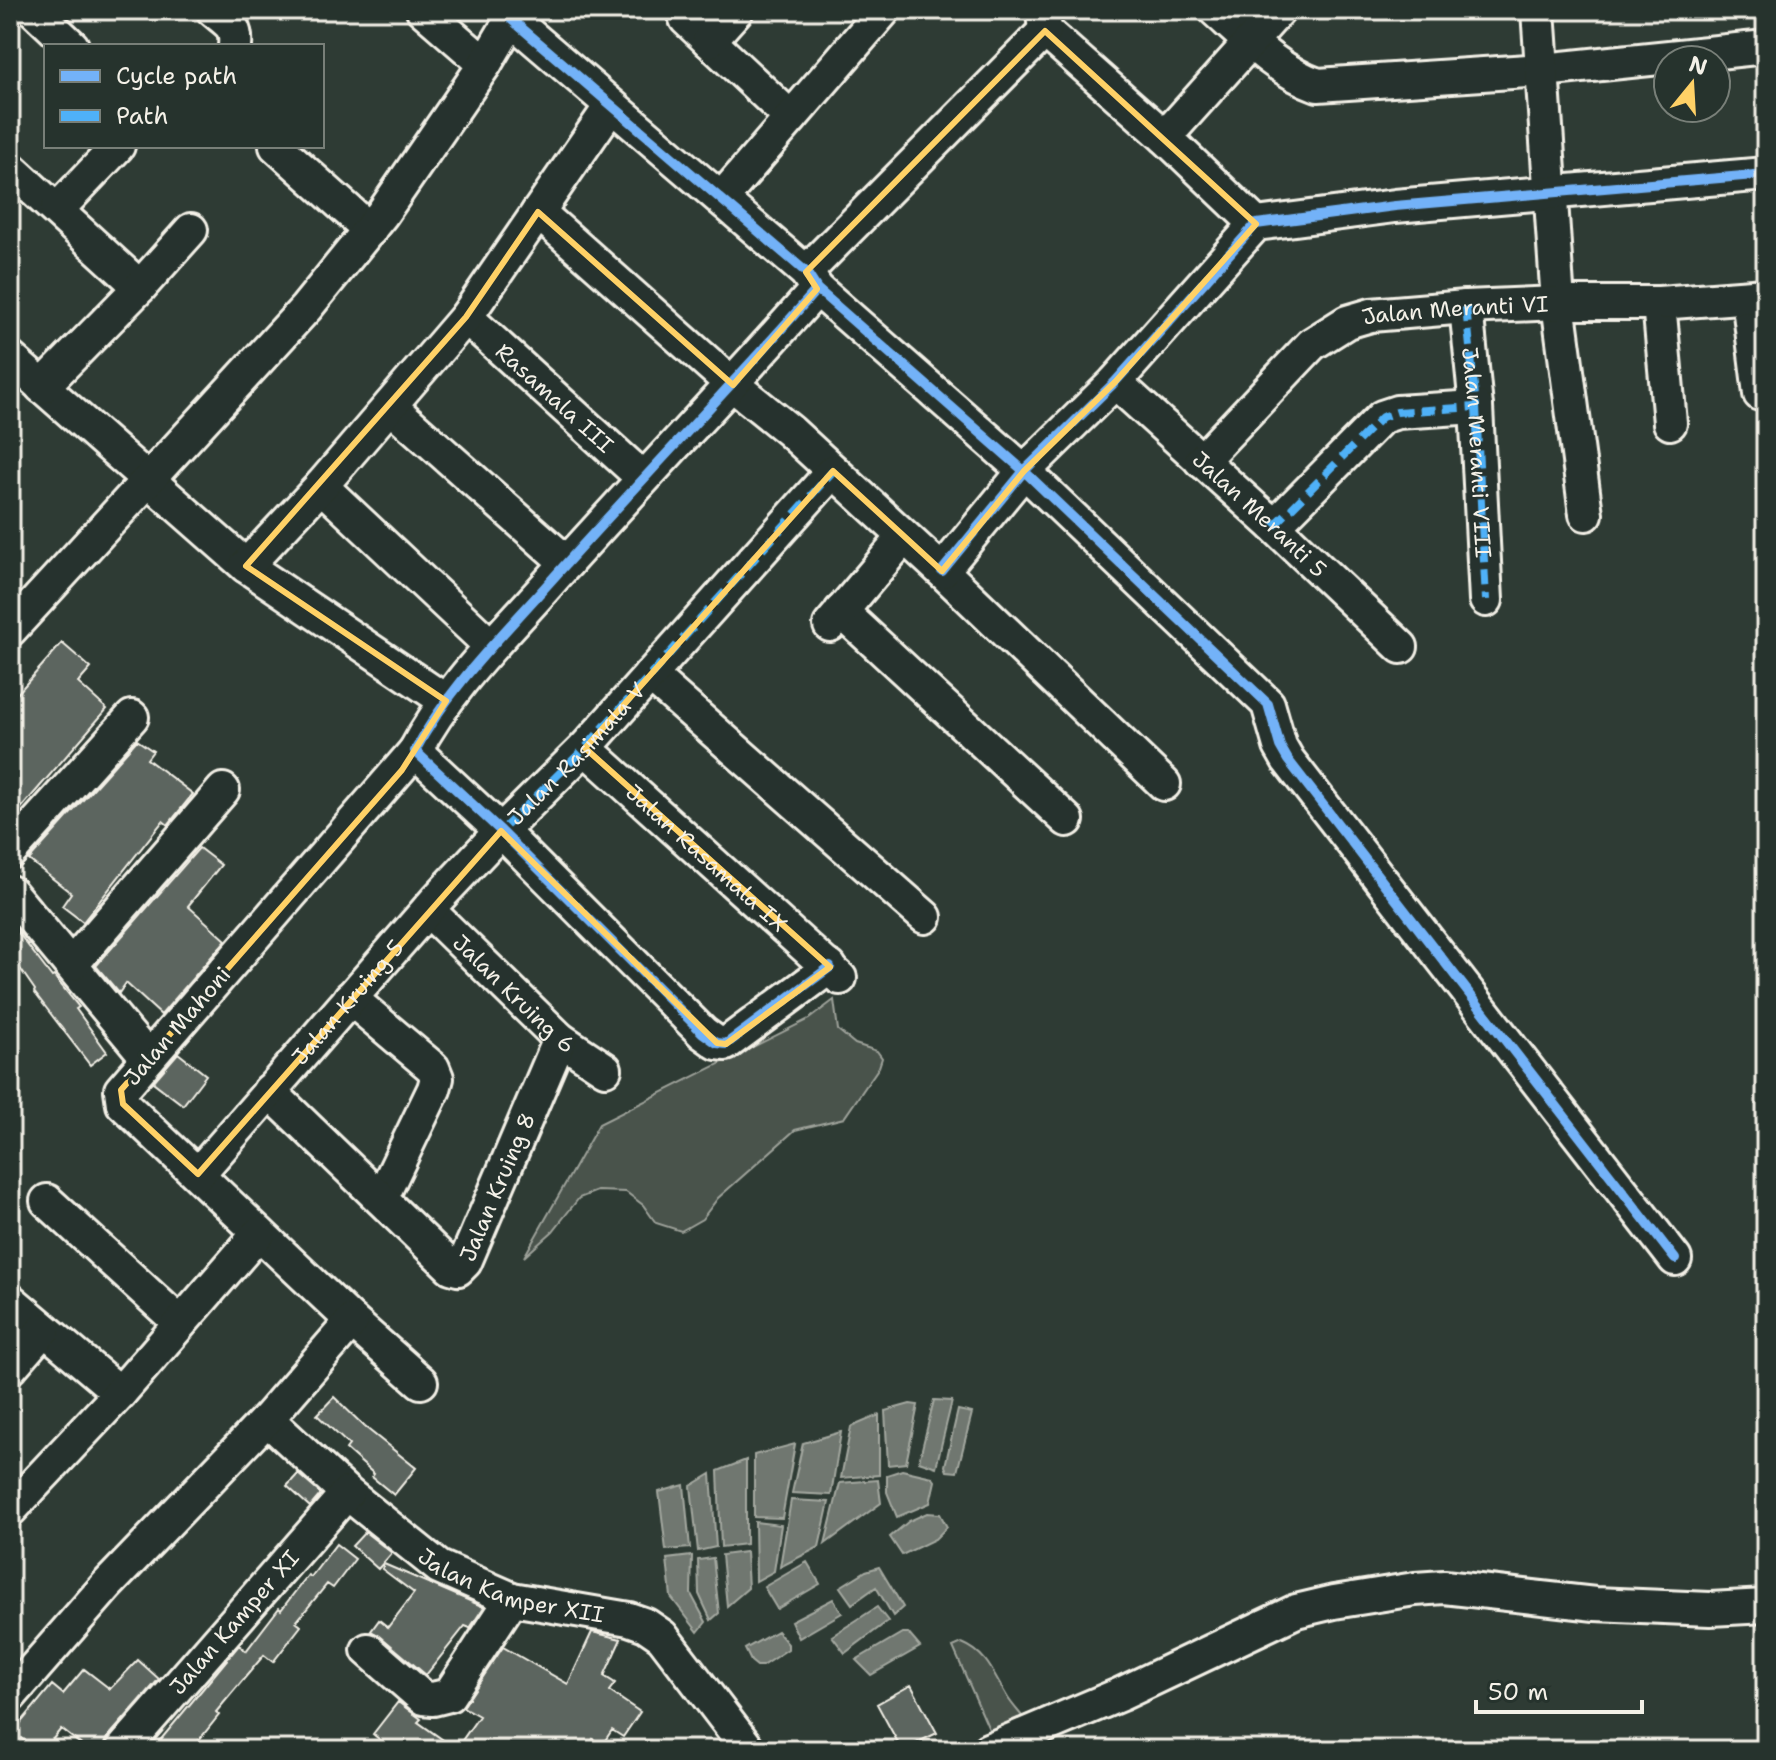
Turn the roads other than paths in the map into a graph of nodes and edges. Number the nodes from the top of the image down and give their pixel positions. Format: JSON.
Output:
{"nodes":[{"id":1,"x":34,"y":10,"type":"edge"},
{"id":2,"x":213,"y":10,"type":"edge"},
{"id":3,"x":423,"y":10,"type":"edge"},
{"id":4,"x":684,"y":10,"type":"edge"},
{"id":5,"x":737,"y":10,"type":"edge"},
{"id":6,"x":884,"y":10,"type":"edge"},
{"id":7,"x":1215,"y":10,"type":"edge"},
{"id":8,"x":1279,"y":10,"type":"edge"},
{"id":9,"x":1538,"y":10,"type":"edge"},
{"id":10,"x":514,"y":15,"type":"edge"},
{"id":11,"x":1044,"y":20,"type":"edge"},
{"id":12,"x":709,"y":41,"type":"junction"},
{"id":13,"x":1249,"y":41,"type":"junction"},
{"id":14,"x":70,"y":44,"type":"edge"},
{"id":15,"x":235,"y":44,"type":"edge"},
{"id":16,"x":1766,"y":47,"type":"edge"},
{"id":17,"x":485,"y":64,"type":"junction"},
{"id":18,"x":1543,"y":70,"type":"junction"},
{"id":19,"x":611,"y":106,"type":"junction"},
{"id":20,"x":791,"y":118,"type":"junction"},
{"id":21,"x":1165,"y":137,"type":"junction"},
{"id":22,"x":116,"y":148,"type":"edge"},
{"id":23,"x":278,"y":148,"type":"edge"},
{"id":24,"x":10,"y":168,"type":"edge"},
{"id":25,"x":1766,"y":174,"type":"edge"},
{"id":26,"x":1551,"y":192,"type":"junction"},
{"id":27,"x":722,"y":198,"type":"junction"},
{"id":28,"x":57,"y":210,"type":"junction"},
{"id":29,"x":538,"y":212,"type":"junction"},
{"id":30,"x":1256,"y":224,"type":"junction"},
{"id":31,"x":191,"y":230,"type":"dead end"},
{"id":32,"x":370,"y":230,"type":"junction"},
{"id":33,"x":811,"y":280,"type":"junction"},
{"id":34,"x":140,"y":287,"type":"junction"},
{"id":35,"x":1757,"y":296,"type":"edge"},
{"id":36,"x":1558,"y":303,"type":"junction"},
{"id":37,"x":1659,"y":303,"type":"junction"},
{"id":38,"x":1466,"y":307,"type":"junction"},
{"id":39,"x":466,"y":317,"type":"junction"},
{"id":40,"x":10,"y":358,"type":"edge"},
{"id":41,"x":1115,"y":382,"type":"junction"},
{"id":42,"x":733,"y":385,"type":"junction"},
{"id":43,"x":42,"y":387,"type":"junction"},
{"id":44,"x":1760,"y":394,"type":"dead end"},
{"id":45,"x":390,"y":406,"type":"junction"},
{"id":46,"x":1476,"y":407,"type":"junction"},
{"id":47,"x":1670,"y":423,"type":"dead end"},
{"id":48,"x":1201,"y":461,"type":"junction"},
{"id":49,"x":833,"y":471,"type":"junction"},
{"id":50,"x":1024,"y":471,"type":"junction"},
{"id":51,"x":643,"y":478,"type":"junction"},
{"id":52,"x":146,"y":479,"type":"junction"},
{"id":53,"x":321,"y":486,"type":"junction"},
{"id":54,"x":1586,"y":514,"type":"dead end"},
{"id":55,"x":1274,"y":526,"type":"junction"},
{"id":56,"x":904,"y":537,"type":"junction"},
{"id":57,"x":567,"y":563,"type":"junction"},
{"id":58,"x":246,"y":566,"type":"junction"},
{"id":59,"x":942,"y":571,"type":"junction"},
{"id":60,"x":1486,"y":600,"type":"dead end"},
{"id":61,"x":10,"y":630,"type":"edge"},
{"id":62,"x":491,"y":646,"type":"junction"},
{"id":63,"x":1401,"y":647,"type":"dead end"},
{"id":64,"x":650,"y":675,"type":"junction"},
{"id":65,"x":446,"y":701,"type":"junction"},
{"id":66,"x":132,"y":717,"type":"dead end"},
{"id":67,"x":585,"y":748,"type":"junction"},
{"id":68,"x":415,"y":751,"type":"junction"},
{"id":69,"x":1164,"y":784,"type":"dead end"},
{"id":70,"x":223,"y":790,"type":"dead end"},
{"id":71,"x":1067,"y":820,"type":"dead end"},
{"id":72,"x":501,"y":831,"type":"junction"},
{"id":73,"x":10,"y":852,"type":"edge"},
{"id":74,"x":10,"y":892,"type":"edge"},
{"id":75,"x":428,"y":910,"type":"junction"},
{"id":76,"x":925,"y":917,"type":"dead end"},
{"id":77,"x":72,"y":964,"type":"junction"},
{"id":78,"x":350,"y":998,"type":"junction"},
{"id":79,"x":560,"y":1039,"type":"junction"},
{"id":80,"x":148,"y":1058,"type":"junction"},
{"id":81,"x":605,"y":1069,"type":"dead end"},
{"id":82,"x":269,"y":1091,"type":"junction"},
{"id":83,"x":198,"y":1174,"type":"junction"},
{"id":84,"x":381,"y":1199,"type":"junction"},
{"id":85,"x":47,"y":1201,"type":"dead end"},
{"id":86,"x":259,"y":1233,"type":"junction"},
{"id":87,"x":1675,"y":1259,"type":"dead end"},
{"id":88,"x":10,"y":1300,"type":"edge"},
{"id":89,"x":352,"y":1321,"type":"junction"},
{"id":90,"x":180,"y":1323,"type":"junction"},
{"id":91,"x":44,"y":1329,"type":"junction"},
{"id":92,"x":10,"y":1368,"type":"edge"},
{"id":93,"x":421,"y":1382,"type":"dead end"},
{"id":94,"x":120,"y":1393,"type":"junction"},
{"id":95,"x":267,"y":1419,"type":"junction"},
{"id":96,"x":347,"y":1493,"type":"junction"},
{"id":97,"x":10,"y":1510,"type":"edge"},
{"id":98,"x":512,"y":1599,"type":"junction"},
{"id":99,"x":1766,"y":1606,"type":"edge"},
{"id":100,"x":368,"y":1650,"type":"dead end"},
{"id":101,"x":10,"y":1696,"type":"edge"},
{"id":102,"x":122,"y":1750,"type":"edge"},
{"id":103,"x":749,"y":1750,"type":"edge"},
{"id":104,"x":988,"y":1750,"type":"edge"}],
"edges":[{"from":1,"to":14,"type":"street"},
{"from":2,"to":15,"type":"street"},
{"from":3,"to":17,"type":"street"},
{"from":4,"to":12,"type":"street"},
{"from":5,"to":12,"type":"street"},
{"from":6,"to":20,"type":"street"},
{"from":7,"to":13,"type":"street"},
{"from":8,"to":13,"type":"street"},
{"from":9,"to":18,"type":"street"},
{"from":10,"to":17,"type":"street"},
{"from":10,"to":19,"type":"street"},
{"from":11,"to":21,"type":"street"},
{"from":11,"to":33,"type":"street","name":"Jalan Mahoni"},
{"from":12,"to":20,"type":"street"},
{"from":13,"to":18,"type":"street"},
{"from":13,"to":21,"type":"street"},
{"from":16,"to":18,"type":"street"},
{"from":17,"to":32,"type":"street"},
{"from":18,"to":26,"type":"street"},
{"from":19,"to":27,"type":"street"},
{"from":19,"to":29,"type":"street"},
{"from":20,"to":27,"type":"street"},
{"from":21,"to":30,"type":"street"},
{"from":22,"to":28,"type":"street"},
{"from":23,"to":32,"type":"street"},
{"from":24,"to":28,"type":"street"},
{"from":25,"to":26,"type":"street"},
{"from":26,"to":30,"type":"street"},
{"from":26,"to":36,"type":"street"},
{"from":27,"to":33,"type":"street"},
{"from":28,"to":34,"type":"street"},
{"from":29,"to":39,"type":"street"},
{"from":29,"to":42,"type":"street"},
{"from":30,"to":41,"type":"street"},
{"from":31,"to":34,"type":"street"},
{"from":32,"to":52,"type":"street"},
{"from":33,"to":42,"type":"street","name":"Jalan Mahoni"},
{"from":33,"to":50,"type":"street"},
{"from":34,"to":43,"type":"street"},
{"from":35,"to":37,"type":"street","name":"Jalan Meranti VI"},
{"from":35,"to":44,"type":"street"},
{"from":36,"to":37,"type":"street","name":"Jalan Meranti VI"},
{"from":36,"to":38,"type":"street","name":"Jalan Meranti VI"},
{"from":36,"to":54,"type":"street"},
{"from":37,"to":47,"type":"street"},
{"from":38,"to":46,"type":"street","name":"Jalan Meranti VIII"},
{"from":38,"to":48,"type":"street","name":"Jalan Meranti VI"},
{"from":39,"to":45,"type":"street"},
{"from":39,"to":51,"type":"street","name":"Rasamala III"},
{"from":40,"to":43,"type":"street"},
{"from":41,"to":48,"type":"street","name":"Jalan Meranti 5"},
{"from":41,"to":50,"type":"street"},
{"from":42,"to":49,"type":"street"},
{"from":42,"to":51,"type":"street","name":"Jalan Mahoni"},
{"from":43,"to":52,"type":"street"},
{"from":45,"to":53,"type":"street"},
{"from":45,"to":57,"type":"street"},
{"from":46,"to":55,"type":"street"},
{"from":46,"to":60,"type":"street","name":"Jalan Meranti VIII"},
{"from":48,"to":55,"type":"street","name":"Jalan Meranti 5"},
{"from":49,"to":56,"type":"street"},
{"from":49,"to":64,"type":"street","name":"Jalan Rasimala V"},
{"from":50,"to":59,"type":"street"},
{"from":50,"to":87,"type":"street"},
{"from":51,"to":57,"type":"street","name":"Jalan Mahoni"},
{"from":52,"to":58,"type":"street"},
{"from":52,"to":61,"type":"street"},
{"from":53,"to":58,"type":"street"},
{"from":53,"to":62,"type":"street"},
{"from":55,"to":63,"type":"street","name":"Jalan Meranti 5"},
{"from":56,"to":59,"type":"street"},
{"from":56,"to":71,"type":"street"},
{"from":57,"to":62,"type":"street","name":"Jalan Mahoni"},
{"from":58,"to":65,"type":"street"},
{"from":59,"to":69,"type":"street"},
{"from":62,"to":65,"type":"street","name":"Jalan Mahoni"},
{"from":64,"to":67,"type":"street","name":"Jalan Rasimala V"},
{"from":64,"to":76,"type":"street"},
{"from":65,"to":68,"type":"street","name":"Jalan Mahoni"},
{"from":66,"to":73,"type":"street"},
{"from":67,"to":72,"type":"street","name":"Jalan Rasimala V"},
{"from":67,"to":72,"type":"street","name":"Jalan Rasamala IX"},
{"from":68,"to":72,"type":"street"},
{"from":68,"to":80,"type":"street","name":"Jalan Mahoni"},
{"from":70,"to":77,"type":"street"},
{"from":72,"to":75,"type":"street","name":"Jalan Kruing 5"},
{"from":74,"to":77,"type":"street"},
{"from":75,"to":78,"type":"street","name":"Jalan Kruing 5"},
{"from":75,"to":79,"type":"street","name":"Jalan Kruing 6"},
{"from":77,"to":80,"type":"street"},
{"from":78,"to":82,"type":"street","name":"Jalan Kruing 5"},
{"from":78,"to":84,"type":"street"},
{"from":79,"to":81,"type":"street","name":"Jalan Kruing 6"},
{"from":79,"to":84,"type":"street","name":"Jalan Kruing 8"},
{"from":80,"to":83,"type":"street","name":"Jalan Mahoni"},
{"from":82,"to":83,"type":"street","name":"Jalan Kruing 5"},
{"from":82,"to":84,"type":"street","name":"Jalan Kruing 8"},
{"from":83,"to":86,"type":"street","name":"Jalan Mahoni"},
{"from":85,"to":90,"type":"street"},
{"from":86,"to":89,"type":"street","name":"Jalan Mahoni"},
{"from":86,"to":90,"type":"street"},
{"from":88,"to":91,"type":"street"},
{"from":89,"to":93,"type":"street","name":"Jalan Mahoni"},
{"from":89,"to":95,"type":"street"},
{"from":90,"to":94,"type":"street"},
{"from":91,"to":92,"type":"street"},
{"from":91,"to":94,"type":"street"},
{"from":94,"to":97,"type":"street"},
{"from":95,"to":96,"type":"street","name":"Jalan Kamper XII"},
{"from":95,"to":101,"type":"street"},
{"from":96,"to":98,"type":"street","name":"Jalan Kamper XII"},
{"from":96,"to":102,"type":"street","name":"Jalan Kamper XI"},
{"from":98,"to":100,"type":"street"},
{"from":98,"to":103,"type":"street","name":"Jalan Kamper XII"},
{"from":99,"to":104,"type":"street"}]}
